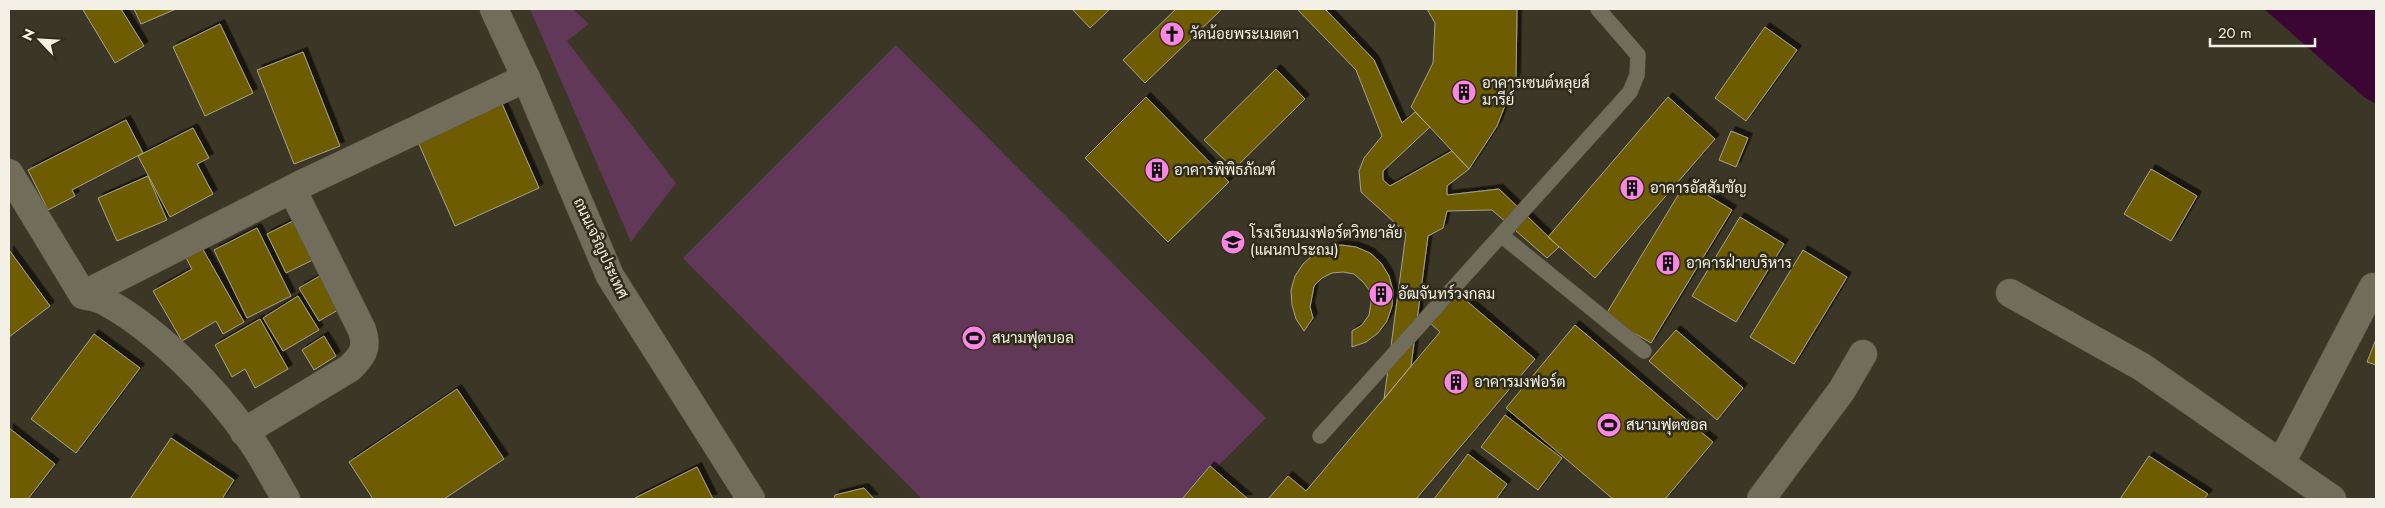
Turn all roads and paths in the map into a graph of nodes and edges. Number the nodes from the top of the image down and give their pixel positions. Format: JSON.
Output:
{"nodes":[{"id":1,"x":494,"y":9,"type":"edge"},
{"id":2,"x":1598,"y":9,"type":"edge"},
{"id":3,"x":526,"y":78,"type":"junction"},
{"id":4,"x":9,"y":173,"type":"edge"},
{"id":5,"x":292,"y":189,"type":"junction"},
{"id":6,"x":1502,"y":235,"type":"junction"},
{"id":7,"x":2373,"y":286,"type":"dead end"},
{"id":8,"x":2010,"y":294,"type":"dead end"},
{"id":9,"x":83,"y":295,"type":"junction"},
{"id":10,"x":1644,"y":351,"type":"dead end"},
{"id":11,"x":1863,"y":354,"type":"dead end"},
{"id":12,"x":244,"y":432,"type":"junction"},
{"id":13,"x":1320,"y":436,"type":"dead end"},
{"id":14,"x":2281,"y":463,"type":"junction"},
{"id":15,"x":286,"y":499,"type":"edge"},
{"id":16,"x":751,"y":499,"type":"edge"},
{"id":17,"x":1761,"y":499,"type":"edge"},
{"id":18,"x":2332,"y":499,"type":"edge"}],
"edges":[{"from":1,"to":3,"type":"street","name":"ถนนเจริญประเทศ"},
{"from":2,"to":6,"type":"lane"},
{"from":3,"to":5,"type":"street"},
{"from":3,"to":16,"type":"street","name":"ถนนเจริญประเทศ"},
{"from":4,"to":9,"type":"street"},
{"from":5,"to":9,"type":"street"},
{"from":5,"to":12,"type":"street"},
{"from":6,"to":10,"type":"lane"},
{"from":6,"to":13,"type":"lane"},
{"from":7,"to":14,"type":"street"},
{"from":8,"to":14,"type":"street"},
{"from":9,"to":12,"type":"street"},
{"from":11,"to":17,"type":"street"},
{"from":12,"to":15,"type":"street"},
{"from":14,"to":18,"type":"street"}]}
